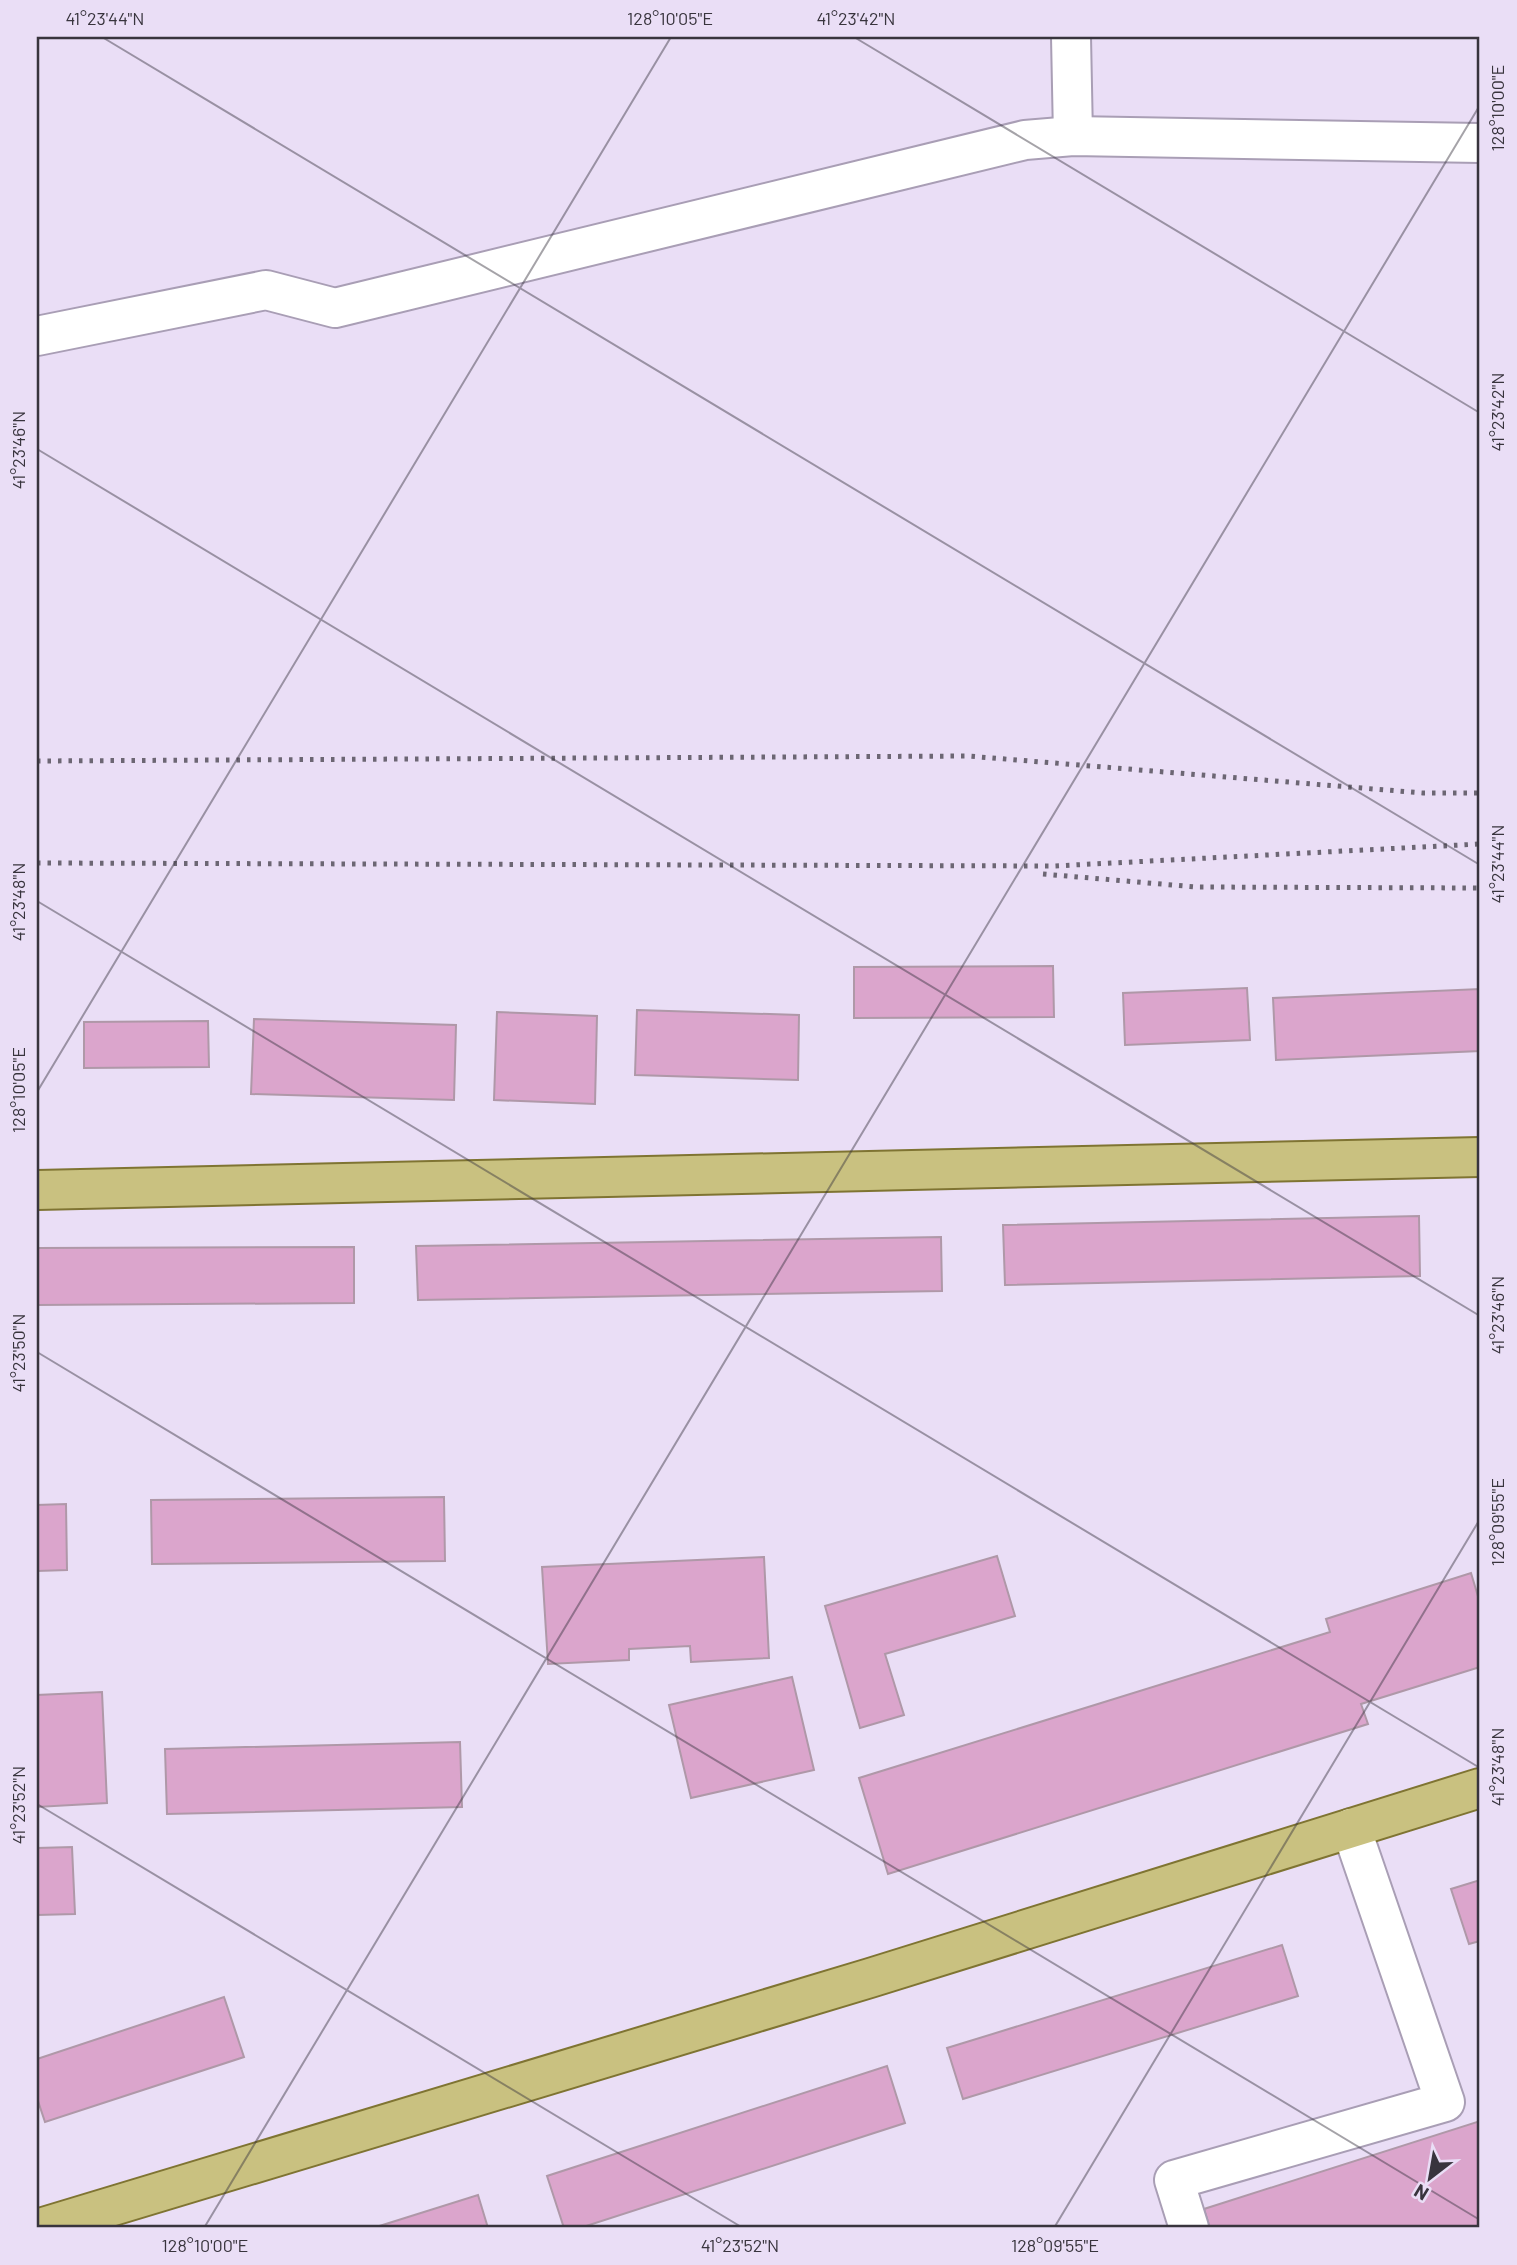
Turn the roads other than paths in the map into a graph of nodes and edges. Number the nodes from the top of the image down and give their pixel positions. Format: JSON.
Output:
{"nodes":[{"id":1,"x":1071,"y":37,"type":"edge"},
{"id":2,"x":1073,"y":136,"type":"junction"},
{"id":3,"x":1480,"y":143,"type":"edge"},
{"id":4,"x":37,"y":335,"type":"edge"},
{"id":5,"x":1480,"y":1157,"type":"edge"},
{"id":6,"x":37,"y":1190,"type":"edge"},
{"id":7,"x":1480,"y":1788,"type":"edge"},
{"id":8,"x":1351,"y":1828,"type":"junction"},
{"id":9,"x":40,"y":2228,"type":"edge"},
{"id":10,"x":1189,"y":2228,"type":"edge"}],
"edges":[{"from":1,"to":2,"type":"street"},
{"from":2,"to":3,"type":"street"},
{"from":2,"to":4,"type":"street"},
{"from":5,"to":6,"type":"main road"},
{"from":7,"to":8,"type":"main road"},
{"from":8,"to":9,"type":"main road"},
{"from":8,"to":10,"type":"street"}]}
